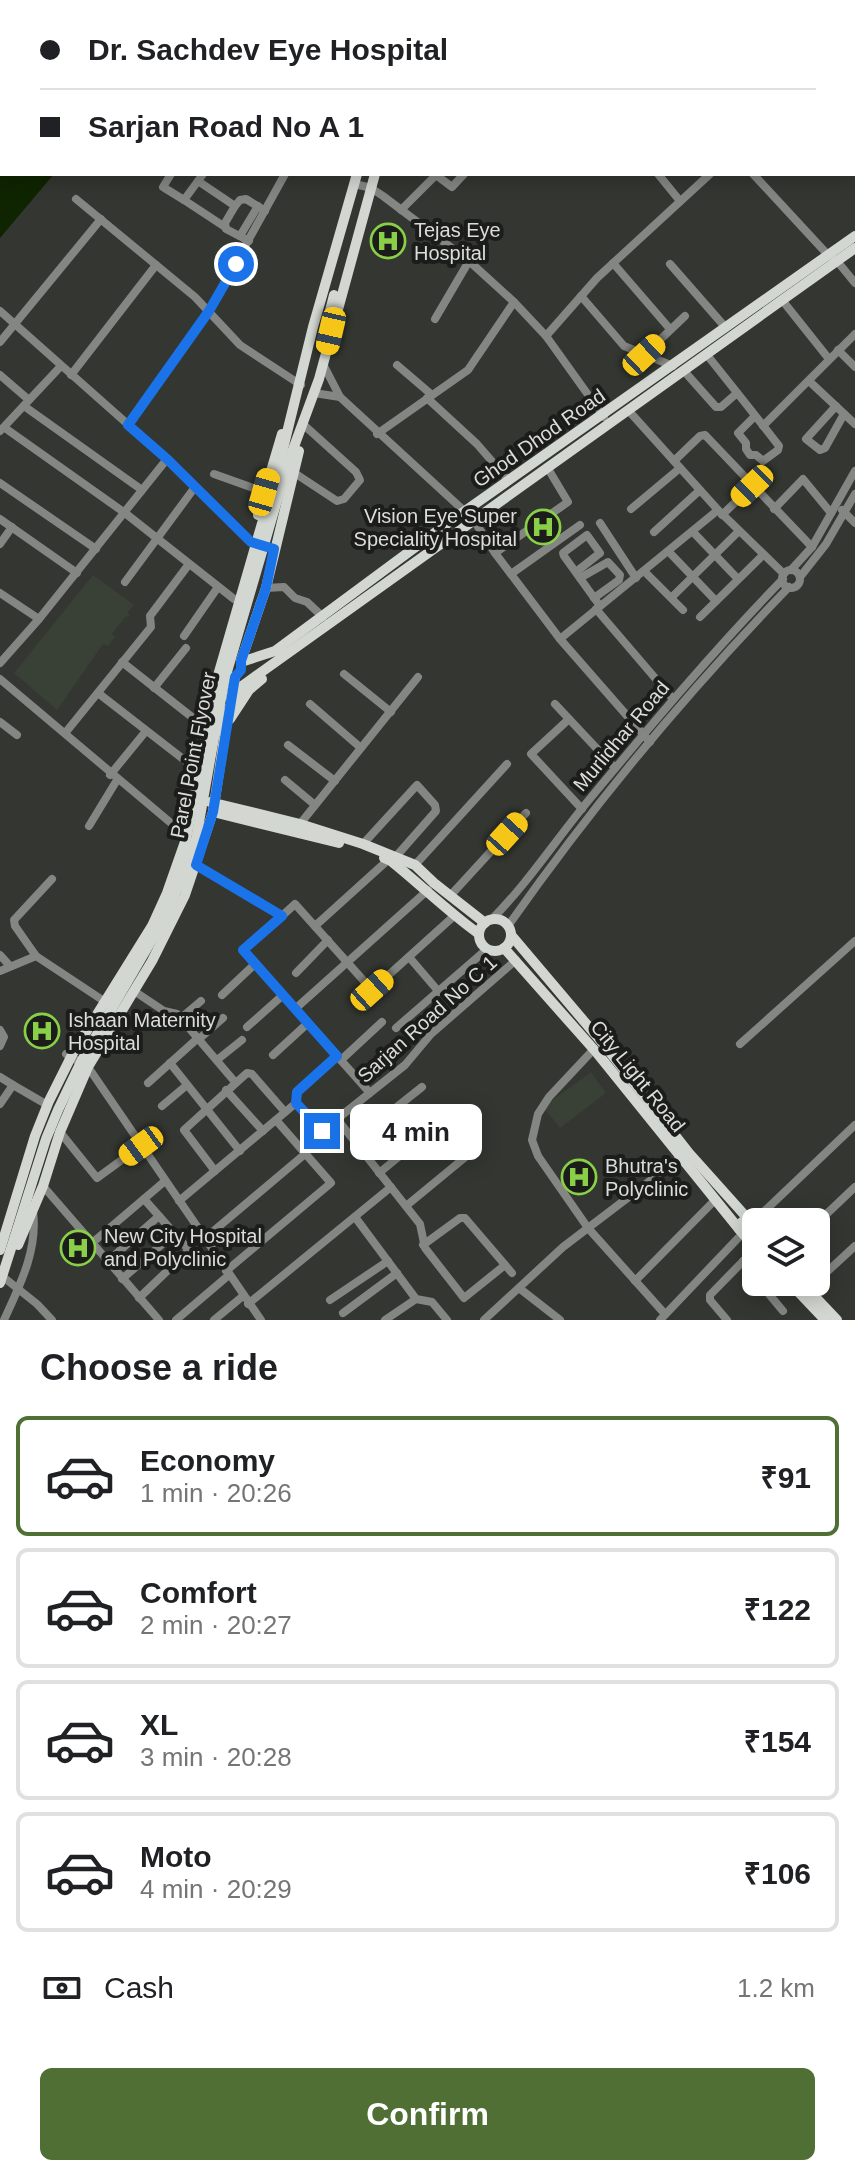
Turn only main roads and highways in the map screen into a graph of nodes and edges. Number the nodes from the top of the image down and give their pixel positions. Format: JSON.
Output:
{"nodes":[{"id":1,"x":367,"y":176,"type":"edge"},
{"id":2,"x":374,"y":176,"type":"edge"},
{"id":3,"x":356,"y":179,"type":"edge"},
{"id":4,"x":855,"y":236,"type":"edge"},
{"id":5,"x":855,"y":248,"type":"edge"},
{"id":6,"x":832,"y":258,"type":"junction"},
{"id":7,"x":318,"y":382,"type":"junction"},
{"id":8,"x":312,"y":398,"type":"junction"},
{"id":9,"x":294,"y":410,"type":"junction"},
{"id":10,"x":606,"y":420,"type":"junction"},
{"id":11,"x":287,"y":465,"type":"junction"},
{"id":12,"x":468,"y":520,"type":"junction"},
{"id":13,"x":271,"y":653,"type":"junction"},
{"id":14,"x":219,"y":655,"type":"junction"},
{"id":15,"x":241,"y":661,"type":"junction"},
{"id":16,"x":215,"y":668,"type":"junction"},
{"id":17,"x":236,"y":676,"type":"junction"},
{"id":18,"x":226,"y":726,"type":"junction"},
{"id":19,"x":202,"y":728,"type":"junction"},
{"id":20,"x":213,"y":747,"type":"junction"},
{"id":21,"x":190,"y":802,"type":"junction"},
{"id":22,"x":214,"y":807,"type":"junction"},
{"id":23,"x":391,"y":859,"type":"junction"},
{"id":24,"x":488,"y":921,"type":"junction"},
{"id":25,"x":510,"y":930,"type":"junction"},
{"id":26,"x":479,"y":934,"type":"junction"},
{"id":27,"x":504,"y":948,"type":"junction"},
{"id":28,"x":742,"y":1212,"type":"edge"},
{"id":29,"x":9,"y":1228,"type":"edge"},
{"id":30,"x":742,"y":1233,"type":"edge"},
{"id":31,"x":0,"y":1250,"type":"edge"},
{"id":32,"x":1,"y":1279,"type":"edge"},
{"id":33,"x":802,"y":1296,"type":"edge"},
{"id":34,"x":819,"y":1296,"type":"edge"},
{"id":35,"x":825,"y":1320,"type":"edge"},
{"id":36,"x":837,"y":1320,"type":"edge"}],
"edges":[{"from":1,"to":7,"type":"main road"},
{"from":2,"to":7,"type":"main road"},
{"from":3,"to":9,"type":"main road","name":"Parel Point Flyover"},
{"from":4,"to":6,"type":"main road","name":"Ghod Dhod Road"},
{"from":5,"to":6,"type":"main road"},
{"from":6,"to":10,"type":"main road","name":"Ghod Dhod Road"},
{"from":6,"to":10,"type":"main road"},
{"from":7,"to":8,"type":"main road"},
{"from":8,"to":11,"type":"main road","name":"Parel Point Flyover"},
{"from":8,"to":11,"type":"main road"},
{"from":9,"to":11,"type":"main road","name":"Parel Point Flyover"},
{"from":9,"to":14,"type":"main road"},
{"from":10,"to":12,"type":"main road"},
{"from":10,"to":12,"type":"main road","name":"Ghod Dhod Road"},
{"from":11,"to":15,"type":"main road"},
{"from":11,"to":20,"type":"main road","name":"Parel Point Flyover"},
{"from":11,"to":29,"type":"main road","name":"Parel Point Flyover"},
{"from":12,"to":13,"type":"main road","name":"Ghod Dhod Road"},
{"from":12,"to":18,"type":"main road","name":"Ghod Dhod Road"},
{"from":12,"to":20,"type":"main road"},
{"from":13,"to":15,"type":"main road","name":"Ghod Dhod Road"},
{"from":13,"to":17,"type":"main road"},
{"from":14,"to":15,"type":"main road"},
{"from":14,"to":16,"type":"main road"},
{"from":15,"to":17,"type":"main road"},
{"from":16,"to":17,"type":"main road"},
{"from":16,"to":19,"type":"main road"},
{"from":17,"to":18,"type":"main road"},
{"from":18,"to":19,"type":"main road"},
{"from":18,"to":22,"type":"main road"},
{"from":19,"to":21,"type":"main road"},
{"from":20,"to":29,"type":"main road","name":"Parel Point Flyover"},
{"from":21,"to":22,"type":"main road"},
{"from":21,"to":29,"type":"main road"},
{"from":22,"to":23,"type":"main road"},
{"from":22,"to":23,"type":"main road"},
{"from":22,"to":32,"type":"main road"},
{"from":23,"to":24,"type":"main road"},
{"from":23,"to":26,"type":"main road"},
{"from":24,"to":25,"type":"main road"},
{"from":24,"to":26,"type":"main road"},
{"from":25,"to":27,"type":"main road"},
{"from":25,"to":28,"type":"main road"},
{"from":26,"to":27,"type":"main road"},
{"from":27,"to":30,"type":"main road","name":"City Light Road"},
{"from":29,"to":31,"type":"main road","name":"Parel Point Flyover"},
{"from":29,"to":32,"type":"main road","name":"Parel Point Flyover"},
{"from":33,"to":35,"type":"main road"},
{"from":34,"to":36,"type":"main road"}]}
